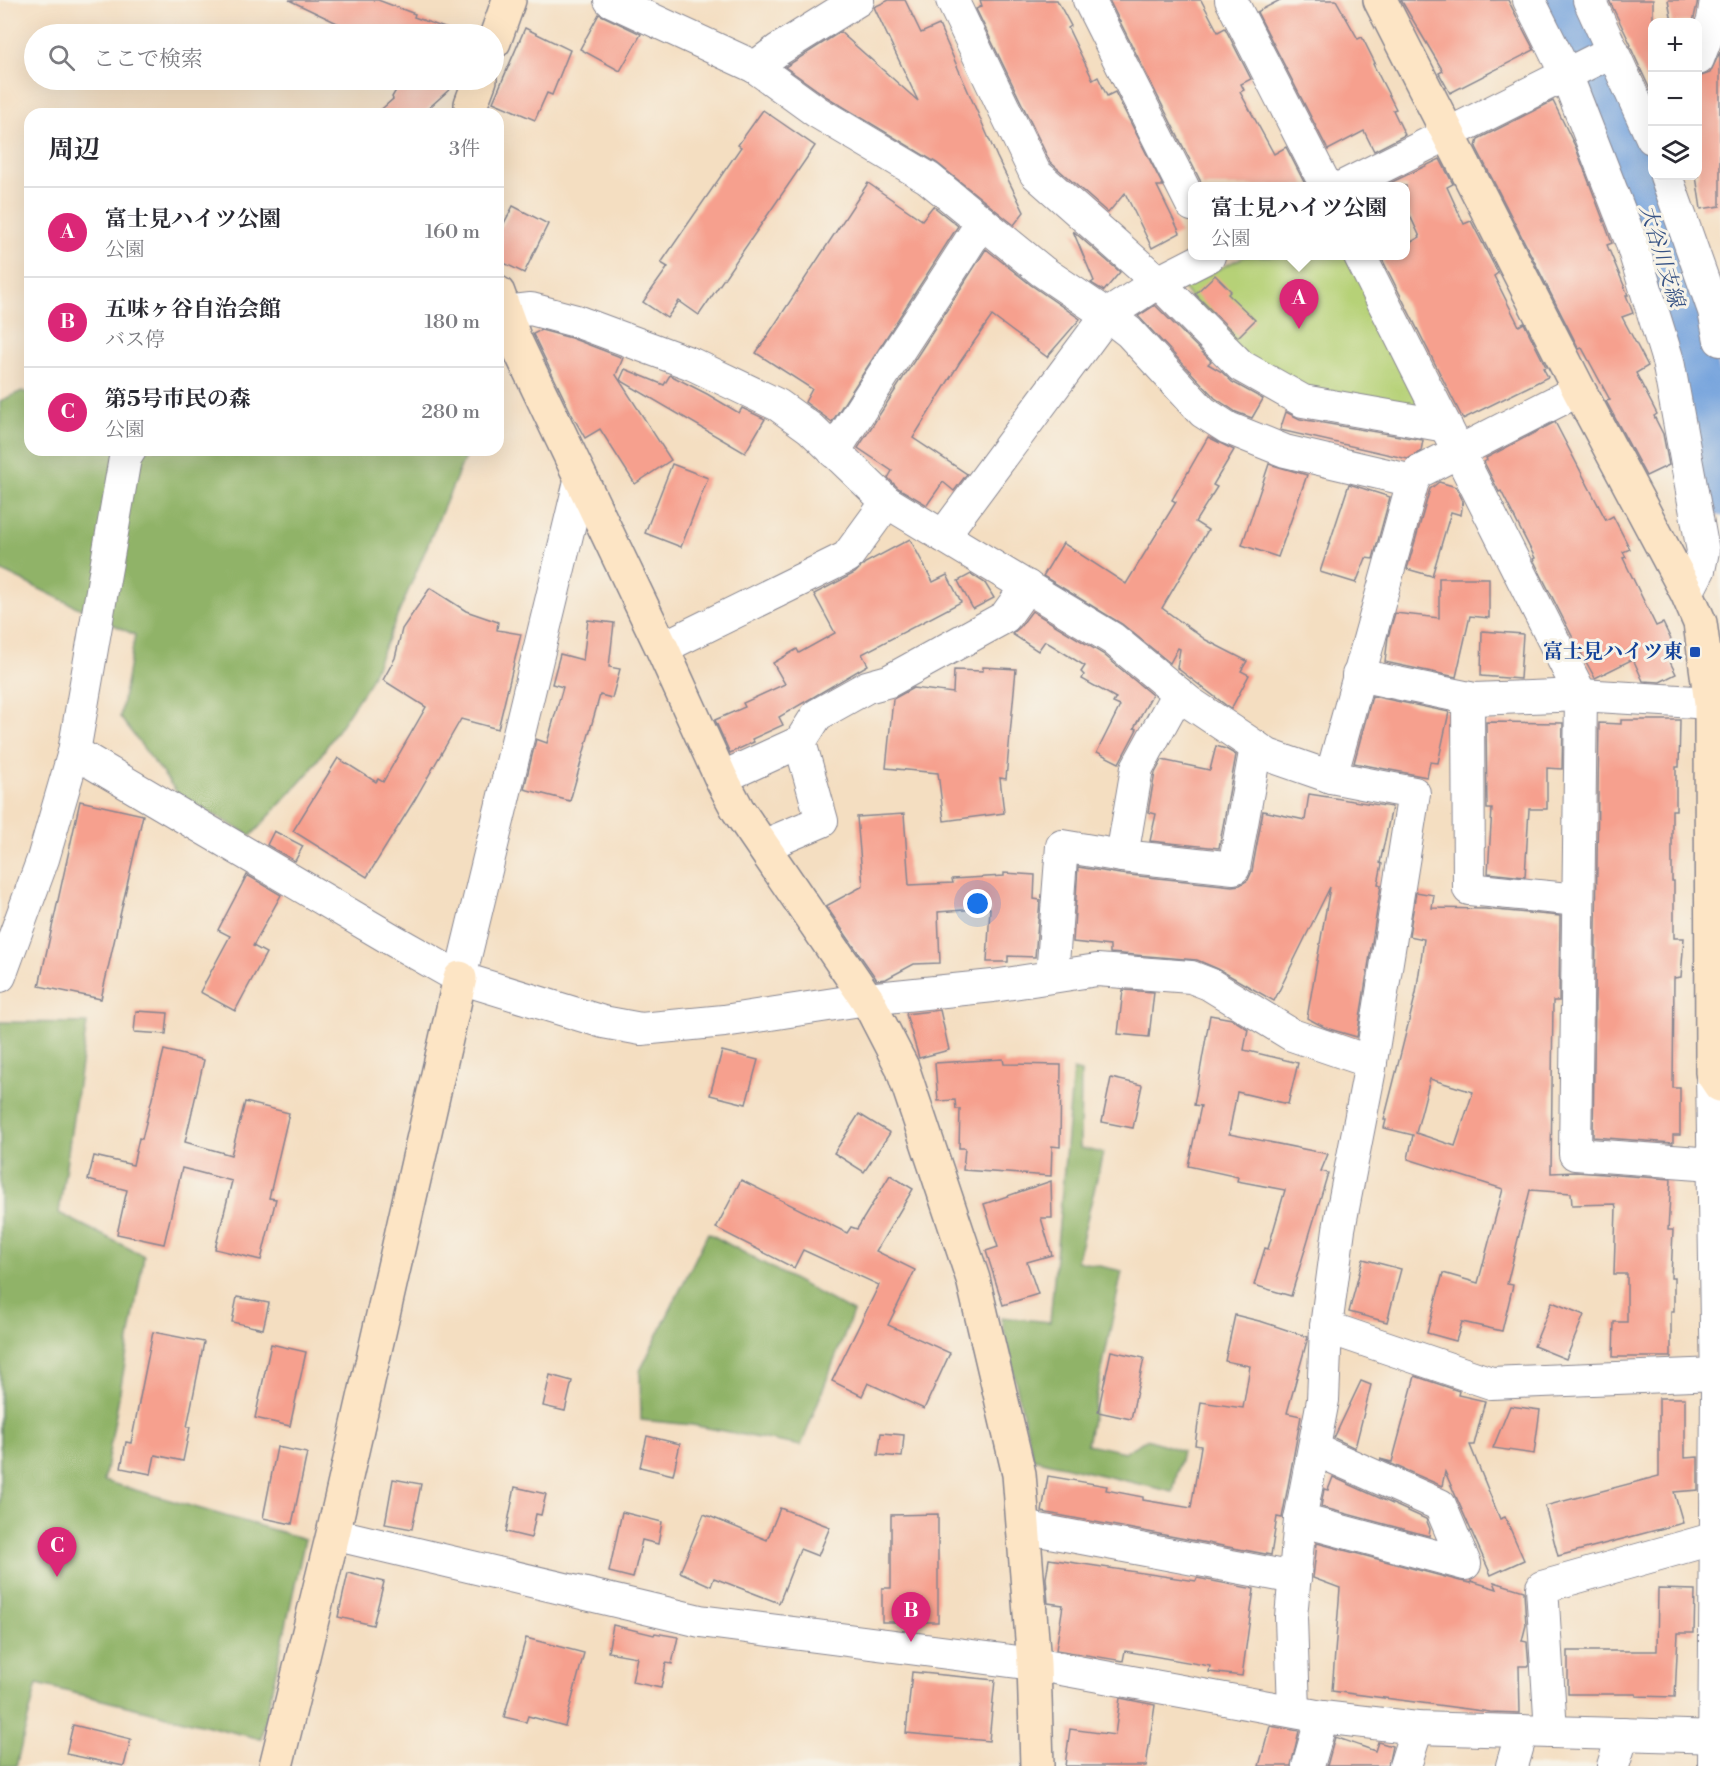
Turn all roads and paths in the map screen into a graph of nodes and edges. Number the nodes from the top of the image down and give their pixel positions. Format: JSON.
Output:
{"nodes":[{"id":1,"x":509,"y":0,"type":"edge"},
{"id":2,"x":610,"y":0,"type":"edge"},
{"id":3,"x":858,"y":0,"type":"edge"},
{"id":4,"x":952,"y":0,"type":"edge"},
{"id":5,"x":1089,"y":0,"type":"edge"},
{"id":6,"x":1231,"y":0,"type":"edge"},
{"id":7,"x":1380,"y":0,"type":"edge"},
{"id":8,"x":1529,"y":0,"type":"edge"},
{"id":9,"x":1588,"y":0,"type":"edge"},
{"id":10,"x":1716,"y":0,"type":"edge"},
{"id":11,"x":500,"y":24,"type":"edge"},
{"id":12,"x":1702,"y":49,"type":"edge"},
{"id":13,"x":1589,"y":63,"type":"junction"},
{"id":14,"x":755,"y":67,"type":"junction"},
{"id":15,"x":1648,"y":132,"type":"edge"},
{"id":16,"x":1448,"y":134,"type":"junction"},
{"id":17,"x":1667,"y":180,"type":"edge"},
{"id":18,"x":1324,"y":182,"type":"edge"},
{"id":19,"x":1352,"y":182,"type":"edge"},
{"id":20,"x":1188,"y":197,"type":"edge"},
{"id":21,"x":982,"y":222,"type":"junction"},
{"id":22,"x":1200,"y":260,"type":"edge"},
{"id":23,"x":1363,"y":260,"type":"edge"},
{"id":24,"x":1158,"y":282,"type":"junction"},
{"id":25,"x":504,"y":303,"type":"edge"},
{"id":26,"x":504,"y":310,"type":"edge"},
{"id":27,"x":1107,"y":315,"type":"junction"},
{"id":28,"x":1720,"y":340,"type":"edge"},
{"id":29,"x":1579,"y":390,"type":"junction"},
{"id":30,"x":1452,"y":438,"type":"junction"},
{"id":31,"x":834,"y":452,"type":"junction"},
{"id":32,"x":126,"y":456,"type":"edge"},
{"id":33,"x":580,"y":481,"type":"junction"},
{"id":34,"x":1413,"y":481,"type":"junction"},
{"id":35,"x":887,"y":502,"type":"junction"},
{"id":36,"x":944,"y":536,"type":"junction"},
{"id":37,"x":1702,"y":579,"type":"edge"},
{"id":38,"x":1027,"y":586,"type":"junction"},
{"id":39,"x":662,"y":648,"type":"junction"},
{"id":40,"x":1358,"y":675,"type":"junction"},
{"id":41,"x":1178,"y":693,"type":"junction"},
{"id":42,"x":1581,"y":695,"type":"junction"},
{"id":43,"x":1468,"y":698,"type":"junction"},
{"id":44,"x":1711,"y":703,"type":"junction"},
{"id":45,"x":800,"y":742,"type":"junction"},
{"id":46,"x":1257,"y":747,"type":"junction"},
{"id":47,"x":74,"y":752,"type":"junction"},
{"id":48,"x":1331,"y":777,"type":"junction"},
{"id":49,"x":721,"y":778,"type":"junction"},
{"id":50,"x":763,"y":846,"type":"junction"},
{"id":51,"x":1122,"y":856,"type":"junction"},
{"id":52,"x":1578,"y":900,"type":"junction"},
{"id":53,"x":0,"y":976,"type":"edge"},
{"id":54,"x":1052,"y":976,"type":"junction"},
{"id":55,"x":460,"y":978,"type":"junction"},
{"id":56,"x":867,"y":999,"type":"junction"},
{"id":57,"x":1371,"y":1062,"type":"junction"},
{"id":58,"x":1716,"y":1079,"type":"edge"},
{"id":59,"x":1713,"y":1164,"type":"junction"},
{"id":60,"x":1326,"y":1327,"type":"junction"},
{"id":61,"x":1717,"y":1374,"type":"junction"},
{"id":62,"x":1314,"y":1449,"type":"junction"},
{"id":63,"x":1300,"y":1520,"type":"junction"},
{"id":64,"x":1023,"y":1527,"type":"junction"},
{"id":65,"x":333,"y":1534,"type":"junction"},
{"id":66,"x":1716,"y":1538,"type":"junction"},
{"id":67,"x":1295,"y":1578,"type":"junction"},
{"id":68,"x":1034,"y":1664,"type":"junction"},
{"id":69,"x":1308,"y":1714,"type":"junction"},
{"id":70,"x":1417,"y":1728,"type":"junction"},
{"id":71,"x":1537,"y":1731,"type":"junction"},
{"id":72,"x":1623,"y":1734,"type":"junction"},
{"id":73,"x":1716,"y":1747,"type":"edge"},
{"id":74,"x":276,"y":1766,"type":"edge"},
{"id":75,"x":1037,"y":1766,"type":"edge"},
{"id":76,"x":1308,"y":1766,"type":"edge"},
{"id":77,"x":1406,"y":1766,"type":"edge"},
{"id":78,"x":1512,"y":1766,"type":"edge"},
{"id":79,"x":1613,"y":1766,"type":"edge"}],
"edges":[{"from":1,"to":11,"type":"street"},
{"from":2,"to":14,"type":"street"},
{"from":3,"to":14,"type":"street"},
{"from":4,"to":24,"type":"street"},
{"from":5,"to":20,"type":"street"},
{"from":6,"to":18,"type":"street"},
{"from":7,"to":16,"type":"street"},
{"from":8,"to":13,"type":"street"},
{"from":9,"to":13,"type":"street"},
{"from":10,"to":12,"type":"street"},
{"from":13,"to":15,"type":"street"},
{"from":13,"to":16,"type":"street"},
{"from":13,"to":37,"type":"street"},
{"from":14,"to":21,"type":"street"},
{"from":16,"to":19,"type":"street"},
{"from":16,"to":29,"type":"street"},
{"from":17,"to":28,"type":"street"},
{"from":21,"to":27,"type":"street"},
{"from":21,"to":31,"type":"street"},
{"from":22,"to":24,"type":"street"},
{"from":23,"to":30,"type":"street"},
{"from":24,"to":27,"type":"street"},
{"from":24,"to":30,"type":"street"},
{"from":25,"to":31,"type":"street"},
{"from":26,"to":33,"type":"street"},
{"from":27,"to":34,"type":"street"},
{"from":27,"to":36,"type":"street"},
{"from":29,"to":30,"type":"street"},
{"from":29,"to":37,"type":"street"},
{"from":30,"to":34,"type":"street"},
{"from":30,"to":42,"type":"street"},
{"from":31,"to":35,"type":"street"},
{"from":32,"to":47,"type":"street"},
{"from":33,"to":39,"type":"street"},
{"from":33,"to":55,"type":"street"},
{"from":34,"to":40,"type":"street"},
{"from":35,"to":36,"type":"street"},
{"from":35,"to":39,"type":"street"},
{"from":36,"to":38,"type":"street"},
{"from":37,"to":44,"type":"street"},
{"from":38,"to":41,"type":"street"},
{"from":38,"to":45,"type":"street"},
{"from":39,"to":49,"type":"street"},
{"from":40,"to":43,"type":"street"},
{"from":40,"to":48,"type":"street"},
{"from":41,"to":46,"type":"street"},
{"from":41,"to":51,"type":"street"},
{"from":42,"to":43,"type":"street"},
{"from":42,"to":44,"type":"street"},
{"from":42,"to":52,"type":"street"},
{"from":43,"to":52,"type":"street"},
{"from":44,"to":58,"type":"street"},
{"from":45,"to":49,"type":"street"},
{"from":45,"to":50,"type":"street"},
{"from":46,"to":48,"type":"street"},
{"from":46,"to":51,"type":"street"},
{"from":47,"to":53,"type":"street"},
{"from":47,"to":55,"type":"street"},
{"from":48,"to":57,"type":"street"},
{"from":49,"to":50,"type":"street"},
{"from":50,"to":56,"type":"street"},
{"from":51,"to":54,"type":"street"},
{"from":52,"to":59,"type":"street"},
{"from":54,"to":56,"type":"street"},
{"from":54,"to":57,"type":"street"},
{"from":55,"to":56,"type":"street"},
{"from":55,"to":65,"type":"street"},
{"from":56,"to":64,"type":"street"},
{"from":57,"to":60,"type":"street"},
{"from":58,"to":59,"type":"street"},
{"from":59,"to":61,"type":"street"},
{"from":60,"to":61,"type":"street"},
{"from":60,"to":62,"type":"street"},
{"from":61,"to":66,"type":"street"},
{"from":62,"to":63,"type":"street"},
{"from":62,"to":63,"type":"street"},
{"from":63,"to":67,"type":"street"},
{"from":64,"to":67,"type":"street"},
{"from":64,"to":68,"type":"street"},
{"from":65,"to":68,"type":"street"},
{"from":65,"to":74,"type":"street"},
{"from":66,"to":71,"type":"street"},
{"from":66,"to":73,"type":"street"},
{"from":67,"to":69,"type":"street"},
{"from":68,"to":69,"type":"street"},
{"from":68,"to":75,"type":"street"},
{"from":69,"to":70,"type":"street"},
{"from":69,"to":76,"type":"street"},
{"from":70,"to":71,"type":"street"},
{"from":70,"to":77,"type":"street"},
{"from":71,"to":72,"type":"street"},
{"from":71,"to":78,"type":"street"},
{"from":72,"to":73,"type":"street"},
{"from":72,"to":79,"type":"street"}]}
